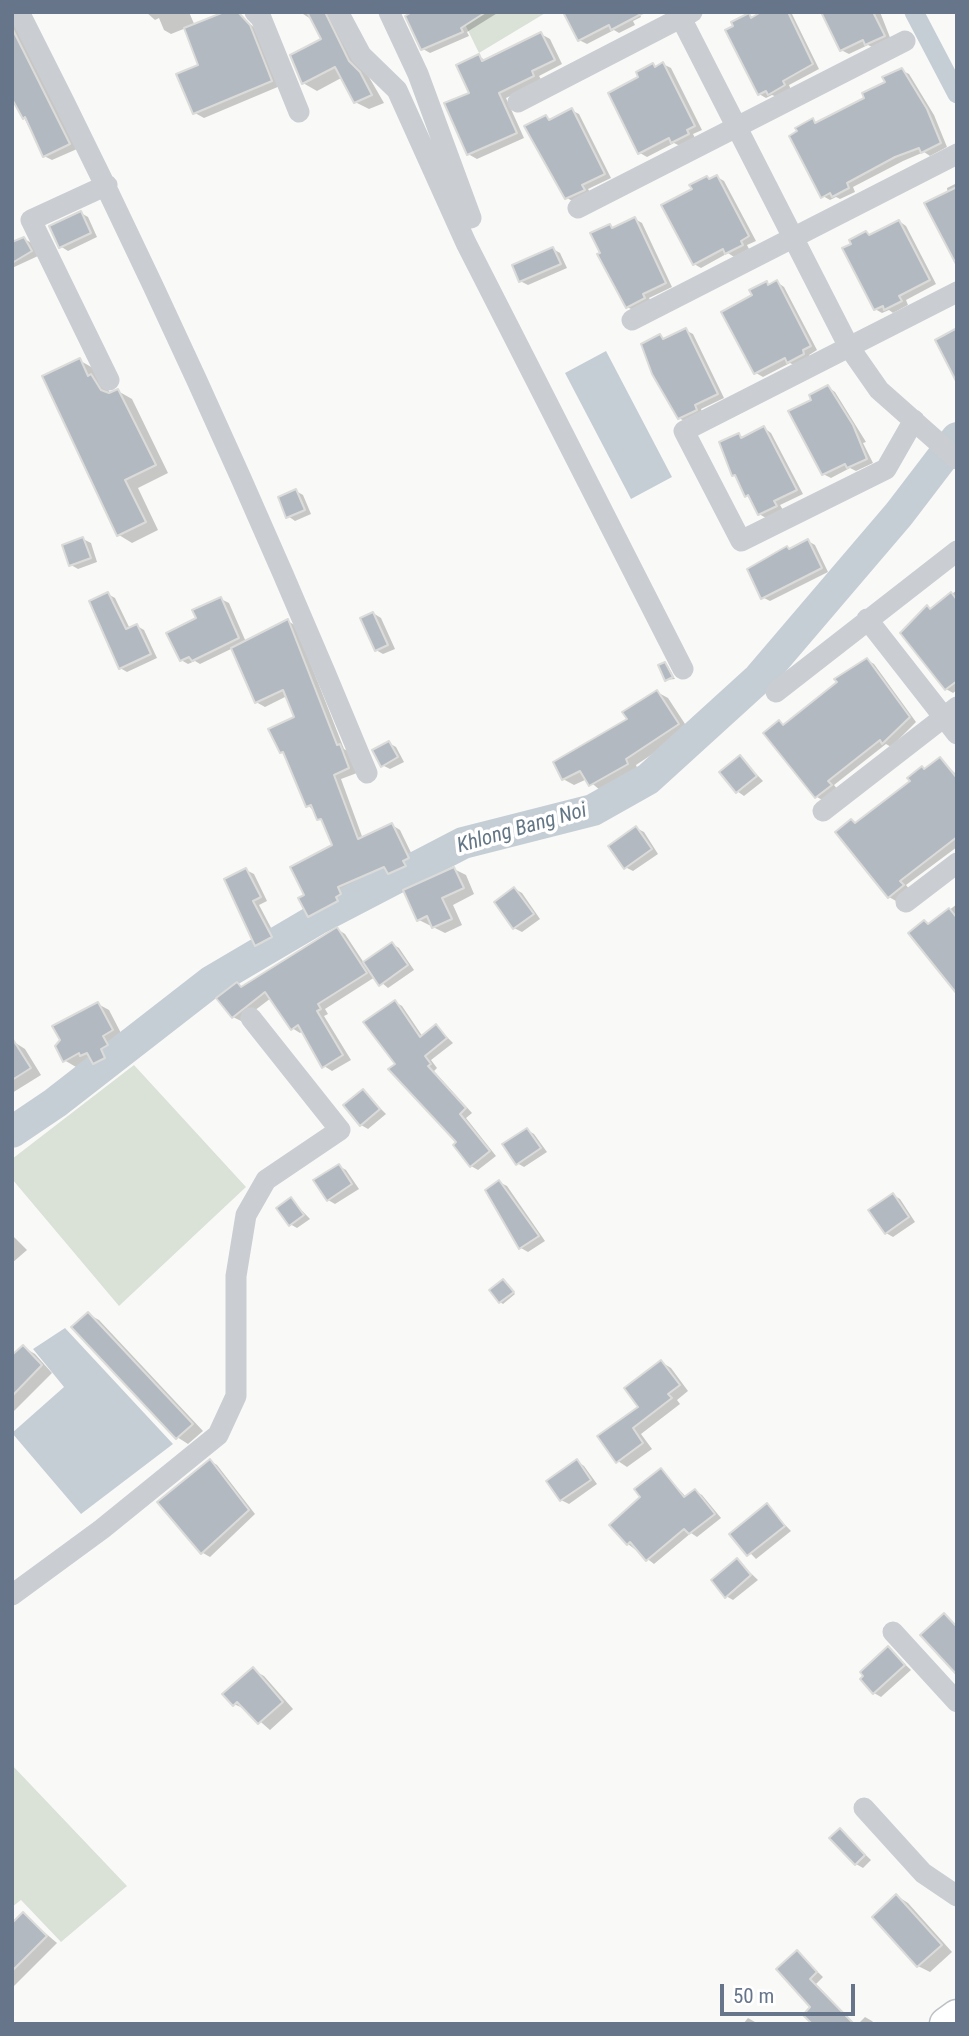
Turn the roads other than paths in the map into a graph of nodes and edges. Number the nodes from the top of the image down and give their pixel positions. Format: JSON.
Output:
{"nodes":[{"id":1,"x":19,"y":12,"type":"edge"},
{"id":2,"x":338,"y":12,"type":"edge"},
{"id":3,"x":389,"y":12,"type":"edge"},
{"id":4,"x":263,"y":14,"type":"edge"},
{"id":5,"x":687,"y":15,"type":"edge"},
{"id":6,"x":905,"y":41,"type":"dead end"},
{"id":7,"x":518,"y":102,"type":"dead end"},
{"id":8,"x":299,"y":112,"type":"dead end"},
{"id":9,"x":738,"y":126,"type":"junction"},
{"id":10,"x":957,"y":154,"type":"edge"},
{"id":11,"x":107,"y":185,"type":"junction"},
{"id":12,"x":578,"y":208,"type":"dead end"},
{"id":13,"x":793,"y":236,"type":"junction"},
{"id":14,"x":957,"y":292,"type":"edge"},
{"id":15,"x":513,"y":306,"type":"dead end"},
{"id":16,"x":632,"y":320,"type":"dead end"},
{"id":17,"x":849,"y":347,"type":"junction"},
{"id":18,"x":109,"y":380,"type":"dead end"},
{"id":19,"x":914,"y":420,"type":"junction"},
{"id":20,"x":957,"y":458,"type":"edge"},
{"id":21,"x":957,"y":551,"type":"edge"},
{"id":22,"x":867,"y":619,"type":"junction"},
{"id":23,"x":683,"y":669,"type":"dead end"},
{"id":24,"x":776,"y":692,"type":"dead end"},
{"id":25,"x":952,"y":719,"type":"edge"},
{"id":26,"x":367,"y":773,"type":"dead end"},
{"id":27,"x":823,"y":811,"type":"dead end"},
{"id":28,"x":957,"y":863,"type":"edge"},
{"id":29,"x":906,"y":902,"type":"dead end"},
{"id":30,"x":251,"y":1018,"type":"dead end"},
{"id":31,"x":12,"y":1595,"type":"edge"},
{"id":32,"x":893,"y":1632,"type":"dead end"},
{"id":33,"x":957,"y":1702,"type":"edge"},
{"id":34,"x":864,"y":1808,"type":"dead end"},
{"id":35,"x":957,"y":1896,"type":"edge"},
{"id":36,"x":957,"y":2016,"type":"edge"},
{"id":37,"x":946,"y":2024,"type":"edge"}],
"edges":[{"from":1,"to":11,"type":"street"},
{"from":2,"to":23,"type":"street"},
{"from":3,"to":15,"type":"street"},
{"from":4,"to":8,"type":"street"},
{"from":5,"to":7,"type":"street"},
{"from":5,"to":9,"type":"street"},
{"from":6,"to":9,"type":"street"},
{"from":9,"to":12,"type":"street"},
{"from":9,"to":13,"type":"street"},
{"from":10,"to":13,"type":"street"},
{"from":11,"to":18,"type":"street"},
{"from":11,"to":26,"type":"street"},
{"from":13,"to":16,"type":"street"},
{"from":13,"to":17,"type":"street"},
{"from":14,"to":17,"type":"street"},
{"from":17,"to":19,"type":"street"},
{"from":17,"to":19,"type":"street"},
{"from":19,"to":20,"type":"street"},
{"from":21,"to":22,"type":"street"},
{"from":22,"to":24,"type":"street"},
{"from":22,"to":25,"type":"street"},
{"from":25,"to":27,"type":"street"},
{"from":28,"to":29,"type":"street"},
{"from":30,"to":31,"type":"street"},
{"from":32,"to":33,"type":"street"},
{"from":34,"to":35,"type":"street"},
{"from":36,"to":37,"type":"main road"}]}
